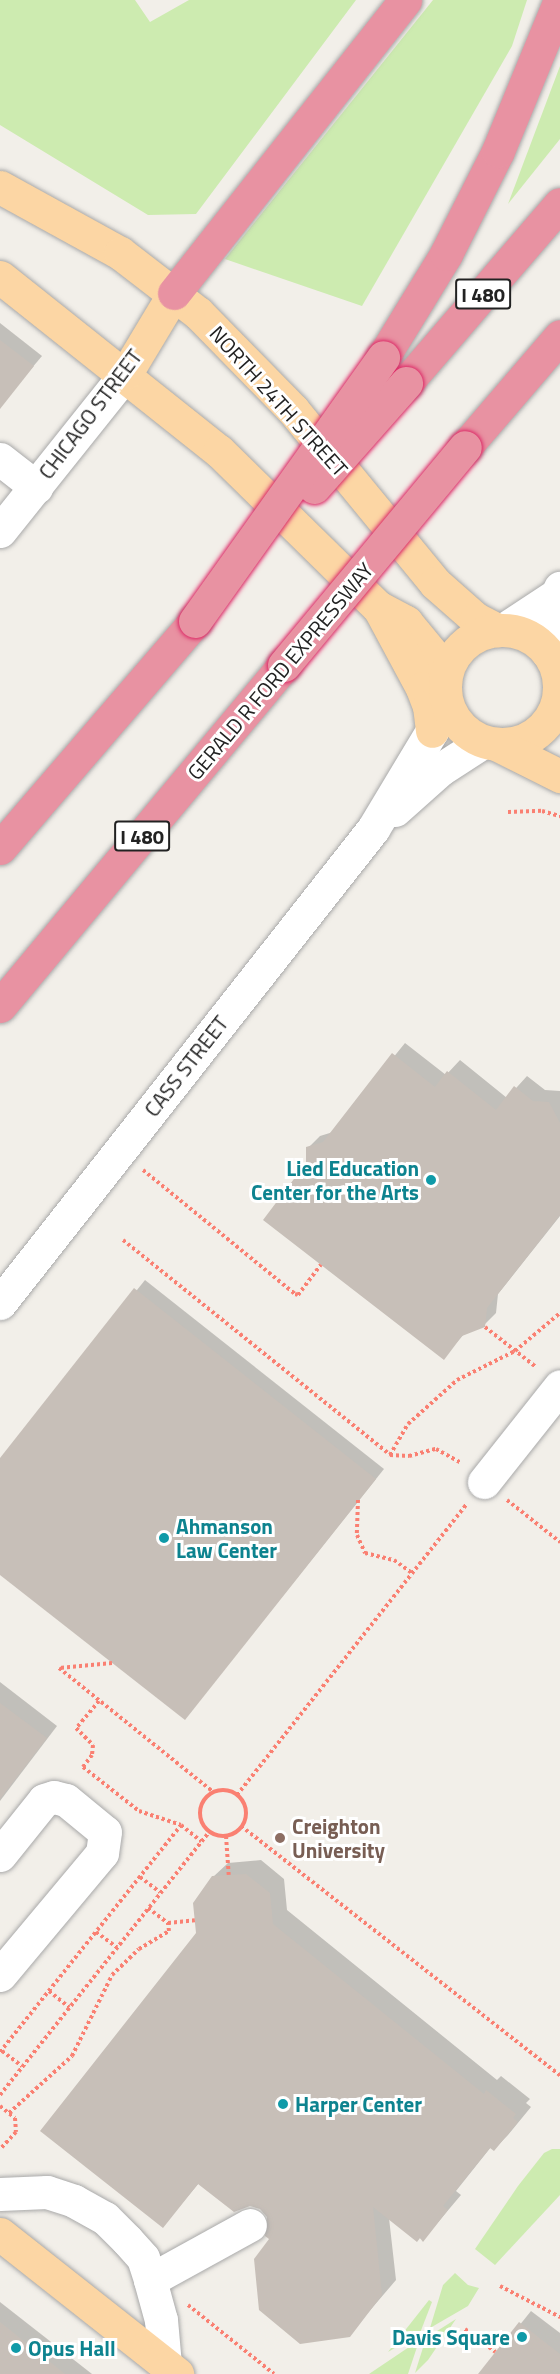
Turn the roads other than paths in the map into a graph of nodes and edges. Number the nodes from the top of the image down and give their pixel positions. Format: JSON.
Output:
{"nodes":[{"id":1,"x":405,"y":0,"type":"edge"},
{"id":2,"x":560,"y":0,"type":"edge"},
{"id":3,"x":0,"y":187,"type":"edge"},
{"id":4,"x":560,"y":204,"type":"edge"},
{"id":5,"x":0,"y":277,"type":"edge"},
{"id":6,"x":174,"y":293,"type":"junction"},
{"id":7,"x":560,"y":336,"type":"edge"},
{"id":8,"x":126,"y":373,"type":"junction"},
{"id":9,"x":0,"y":459,"type":"edge"},
{"id":10,"x":36,"y":487,"type":"junction"},
{"id":11,"x":0,"y":531,"type":"edge"},
{"id":12,"x":558,"y":591,"type":"edge"},
{"id":13,"x":378,"y":607,"type":"junction"},
{"id":14,"x":195,"y":621,"type":"junction"},
{"id":15,"x":500,"y":630,"type":"junction"},
{"id":16,"x":548,"y":653,"type":"junction"},
{"id":17,"x":444,"y":690,"type":"junction"},
{"id":18,"x":559,"y":698,"type":"edge"},
{"id":19,"x":432,"y":732,"type":"junction"},
{"id":20,"x":490,"y":743,"type":"junction"},
{"id":21,"x":560,"y":776,"type":"edge"},
{"id":22,"x":373,"y":829,"type":"junction"},
{"id":23,"x":0,"y":848,"type":"edge"},
{"id":24,"x":0,"y":1006,"type":"edge"},
{"id":25,"x":0,"y":1303,"type":"edge"},
{"id":26,"x":560,"y":1386,"type":"edge"},
{"id":27,"x":473,"y":1473,"type":"road end"},
{"id":28,"x":0,"y":1855,"type":"edge"},
{"id":29,"x":0,"y":1975,"type":"edge"},
{"id":30,"x":0,"y":2194,"type":"edge"},
{"id":31,"x":250,"y":2225,"type":"dead end"},
{"id":32,"x":0,"y":2234,"type":"edge"},
{"id":33,"x":150,"y":2280,"type":"junction"},
{"id":34,"x":171,"y":2369,"type":"edge"}],
"edges":[{"from":1,"to":6,"type":"highway"},
{"from":2,"to":14,"type":"highway","bridge":true},
{"from":3,"to":6,"type":"main road","name":"NORTH 24TH STREET"},
{"from":4,"to":14,"type":"highway","number":"I 480","bridge":true},
{"from":5,"to":8,"type":"main road"},
{"from":6,"to":8,"type":"main road","name":"CHICAGO STREET"},
{"from":6,"to":15,"type":"main road","name":"NORTH 24TH STREET"},
{"from":7,"to":24,"type":"highway","name":"GERALD R FORD EXPRESSWAY","number":"I 480","bridge":true},
{"from":8,"to":10,"type":"street","name":"CHICAGO STREET"},
{"from":8,"to":13,"type":"main road"},
{"from":9,"to":10,"type":"street"},
{"from":10,"to":11,"type":"street","name":"CHICAGO STREET"},
{"from":12,"to":15,"type":"street"},
{"from":12,"to":16,"type":"street"},
{"from":13,"to":17,"type":"main road"},
{"from":13,"to":19,"type":"main road"},
{"from":14,"to":23,"type":"highway","number":"I 480"},
{"from":15,"to":16,"type":"main road"},
{"from":15,"to":17,"type":"main road"},
{"from":16,"to":18,"type":"main road"},
{"from":17,"to":19,"type":"street"},
{"from":17,"to":20,"type":"main road"},
{"from":18,"to":20,"type":"main road"},
{"from":19,"to":22,"type":"street"},
{"from":20,"to":21,"type":"main road"},
{"from":20,"to":22,"type":"street"},
{"from":22,"to":25,"type":"street","name":"CASS STREET"},
{"from":26,"to":27,"type":"street"},
{"from":28,"to":29,"type":"street"},
{"from":30,"to":33,"type":"street"},
{"from":31,"to":33,"type":"street"},
{"from":32,"to":34,"type":"main road"},
{"from":33,"to":34,"type":"street"}]}
